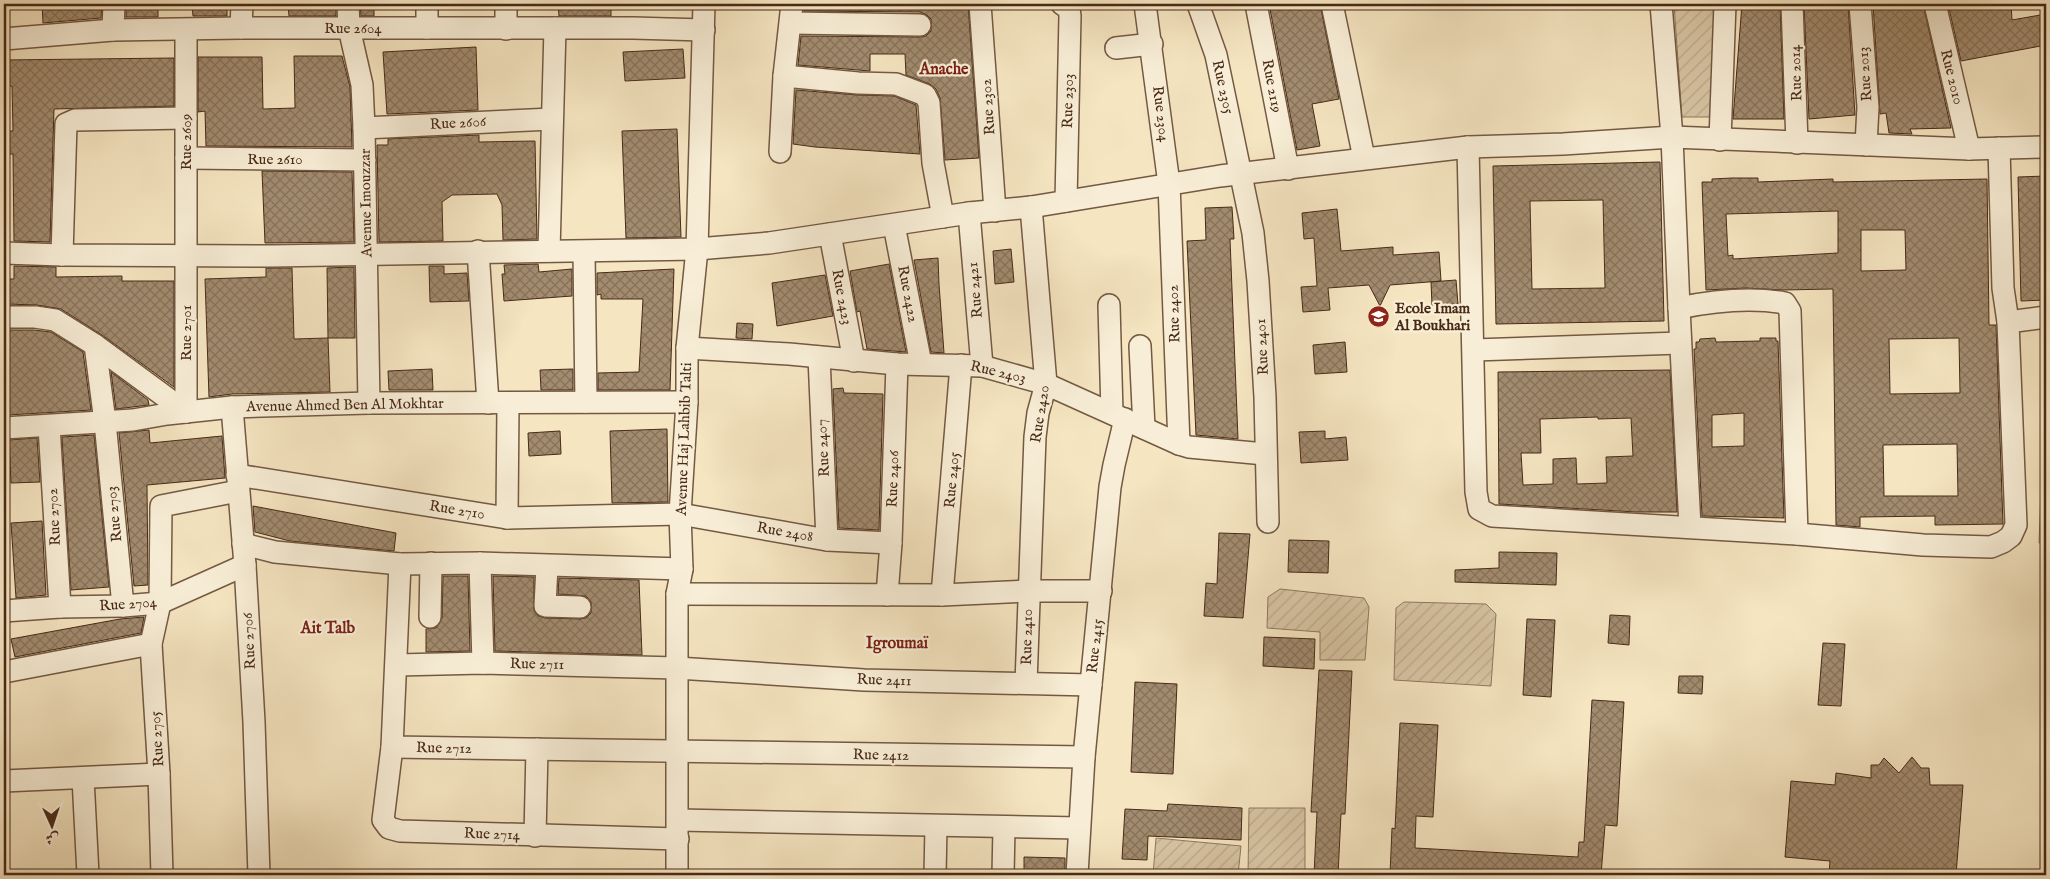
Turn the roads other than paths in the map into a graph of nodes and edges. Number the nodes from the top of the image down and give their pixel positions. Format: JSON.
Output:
{"nodes":[{"id":1,"x":114,"y":4,"type":"edge"},
{"id":2,"x":242,"y":4,"type":"edge"},
{"id":3,"x":348,"y":4,"type":"edge"},
{"id":4,"x":427,"y":4,"type":"edge"},
{"id":5,"x":506,"y":4,"type":"edge"},
{"id":6,"x":704,"y":4,"type":"edge"},
{"id":7,"x":980,"y":4,"type":"edge"},
{"id":8,"x":1062,"y":4,"type":"edge"},
{"id":9,"x":1145,"y":4,"type":"edge"},
{"id":10,"x":1198,"y":4,"type":"edge"},
{"id":11,"x":1256,"y":4,"type":"edge"},
{"id":12,"x":1332,"y":4,"type":"edge"},
{"id":13,"x":1661,"y":4,"type":"edge"},
{"id":14,"x":1725,"y":4,"type":"edge"},
{"id":15,"x":1792,"y":4,"type":"edge"},
{"id":16,"x":1860,"y":4,"type":"edge"},
{"id":17,"x":1935,"y":4,"type":"edge"},
{"id":18,"x":791,"y":14,"type":"edge"},
{"id":19,"x":920,"y":25,"type":"dead end"},
{"id":20,"x":241,"y":28,"type":"junction"},
{"id":21,"x":349,"y":28,"type":"junction"},
{"id":22,"x":427,"y":28,"type":"junction"},
{"id":23,"x":555,"y":28,"type":"junction"},
{"id":24,"x":506,"y":29,"type":"junction"},
{"id":25,"x":113,"y":30,"type":"junction"},
{"id":26,"x":186,"y":30,"type":"junction"},
{"id":27,"x":704,"y":30,"type":"junction"},
{"id":28,"x":4,"y":39,"type":"edge"},
{"id":29,"x":1152,"y":44,"type":"junction"},
{"id":30,"x":1116,"y":48,"type":"dead end"},
{"id":31,"x":784,"y":76,"type":"junction"},
{"id":32,"x":186,"y":118,"type":"junction"},
{"id":33,"x":552,"y":119,"type":"junction"},
{"id":34,"x":364,"y":128,"type":"junction"},
{"id":35,"x":1672,"y":137,"type":"junction"},
{"id":36,"x":1720,"y":140,"type":"junction"},
{"id":37,"x":1797,"y":143,"type":"junction"},
{"id":38,"x":1866,"y":145,"type":"junction"},
{"id":39,"x":2046,"y":147,"type":"edge"},
{"id":40,"x":1468,"y":148,"type":"junction"},
{"id":41,"x":1999,"y":148,"type":"junction"},
{"id":42,"x":1969,"y":149,"type":"junction"},
{"id":43,"x":780,"y":152,"type":"dead end"},
{"id":44,"x":186,"y":158,"type":"junction"},
{"id":45,"x":1364,"y":158,"type":"junction"},
{"id":46,"x":365,"y":160,"type":"junction"},
{"id":47,"x":1288,"y":169,"type":"junction"},
{"id":48,"x":1242,"y":173,"type":"junction"},
{"id":49,"x":1169,"y":184,"type":"junction"},
{"id":50,"x":1066,"y":201,"type":"junction"},
{"id":51,"x":1031,"y":208,"type":"junction"},
{"id":52,"x":996,"y":211,"type":"junction"},
{"id":53,"x":969,"y":213,"type":"junction"},
{"id":54,"x":943,"y":217,"type":"junction"},
{"id":55,"x":894,"y":225,"type":"junction"},
{"id":56,"x":830,"y":234,"type":"junction"},
{"id":57,"x":697,"y":249,"type":"junction"},
{"id":58,"x":478,"y":251,"type":"junction"},
{"id":59,"x":549,"y":251,"type":"junction"},
{"id":60,"x":584,"y":252,"type":"junction"},
{"id":61,"x":4,"y":253,"type":"edge"},
{"id":62,"x":367,"y":253,"type":"junction"},
{"id":63,"x":62,"y":255,"type":"junction"},
{"id":64,"x":186,"y":255,"type":"junction"},
{"id":65,"x":1109,"y":305,"type":"dead end"},
{"id":66,"x":1678,"y":308,"type":"junction"},
{"id":67,"x":4,"y":317,"type":"edge"},
{"id":68,"x":2046,"y":317,"type":"edge"},
{"id":69,"x":2008,"y":322,"type":"junction"},
{"id":70,"x":1680,"y":343,"type":"junction"},
{"id":71,"x":95,"y":345,"type":"junction"},
{"id":72,"x":1140,"y":346,"type":"dead end"},
{"id":73,"x":687,"y":348,"type":"junction"},
{"id":74,"x":1474,"y":350,"type":"junction"},
{"id":75,"x":819,"y":357,"type":"junction"},
{"id":76,"x":854,"y":361,"type":"junction"},
{"id":77,"x":897,"y":364,"type":"junction"},
{"id":78,"x":921,"y":364,"type":"junction"},
{"id":79,"x":971,"y":365,"type":"junction"},
{"id":80,"x":1046,"y":384,"type":"junction"},
{"id":81,"x":586,"y":402,"type":"junction"},
{"id":82,"x":687,"y":402,"type":"junction"},
{"id":83,"x":369,"y":403,"type":"junction"},
{"id":84,"x":498,"y":403,"type":"junction"},
{"id":85,"x":232,"y":407,"type":"junction"},
{"id":86,"x":186,"y":412,"type":"junction"},
{"id":87,"x":1119,"y":416,"type":"junction"},
{"id":88,"x":105,"y":422,"type":"junction"},
{"id":89,"x":49,"y":426,"type":"junction"},
{"id":90,"x":4,"y":428,"type":"edge"},
{"id":91,"x":1144,"y":428,"type":"junction"},
{"id":92,"x":1179,"y":444,"type":"junction"},
{"id":93,"x":1265,"y":454,"type":"junction"},
{"id":94,"x":237,"y":483,"type":"junction"},
{"id":95,"x":680,"y":514,"type":"junction"},
{"id":96,"x":507,"y":518,"type":"junction"},
{"id":97,"x":1268,"y":522,"type":"dead end"},
{"id":98,"x":1690,"y":528,"type":"junction"},
{"id":99,"x":1797,"y":534,"type":"junction"},
{"id":100,"x":827,"y":540,"type":"junction"},
{"id":101,"x":891,"y":543,"type":"junction"},
{"id":102,"x":244,"y":555,"type":"junction"},
{"id":103,"x":431,"y":563,"type":"junction"},
{"id":104,"x":400,"y":564,"type":"junction"},
{"id":105,"x":480,"y":564,"type":"junction"},
{"id":106,"x":547,"y":566,"type":"junction"},
{"id":107,"x":682,"y":569,"type":"junction"},
{"id":108,"x":1028,"y":591,"type":"junction"},
{"id":109,"x":1101,"y":591,"type":"junction"},
{"id":110,"x":678,"y":594,"type":"junction"},
{"id":111,"x":887,"y":595,"type":"junction"},
{"id":112,"x":942,"y":595,"type":"junction"},
{"id":113,"x":160,"y":603,"type":"junction"},
{"id":114,"x":123,"y":606,"type":"junction"},
{"id":115,"x":60,"y":607,"type":"junction"},
{"id":116,"x":580,"y":607,"type":"dead end"},
{"id":117,"x":4,"y":612,"type":"edge"},
{"id":118,"x":430,"y":617,"type":"dead end"},
{"id":119,"x":151,"y":644,"type":"junction"},
{"id":120,"x":484,"y":663,"type":"junction"},
{"id":121,"x":397,"y":665,"type":"junction"},
{"id":122,"x":677,"y":668,"type":"junction"},
{"id":123,"x":4,"y":672,"type":"edge"},
{"id":124,"x":1026,"y":683,"type":"junction"},
{"id":125,"x":1091,"y":685,"type":"junction"},
{"id":126,"x":392,"y":747,"type":"junction"},
{"id":127,"x":537,"y":749,"type":"junction"},
{"id":128,"x":678,"y":752,"type":"junction"},
{"id":129,"x":1084,"y":757,"type":"junction"},
{"id":130,"x":159,"y":774,"type":"junction"},
{"id":131,"x":83,"y":778,"type":"junction"},
{"id":132,"x":4,"y":781,"type":"edge"},
{"id":133,"x":936,"y":826,"type":"junction"},
{"id":134,"x":1004,"y":827,"type":"junction"},
{"id":135,"x":1079,"y":828,"type":"junction"},
{"id":136,"x":678,"y":829,"type":"junction"},
{"id":137,"x":535,"y":836,"type":"junction"},
{"id":138,"x":88,"y":875,"type":"edge"},
{"id":139,"x":162,"y":875,"type":"edge"},
{"id":140,"x":259,"y":875,"type":"edge"},
{"id":141,"x":677,"y":875,"type":"edge"},
{"id":142,"x":935,"y":875,"type":"edge"},
{"id":143,"x":1003,"y":875,"type":"edge"},
{"id":144,"x":1077,"y":875,"type":"edge"}],
"edges":[{"from":1,"to":25,"type":"street"},
{"from":2,"to":20,"type":"street"},
{"from":3,"to":21,"type":"street","name":"Avenue Imouzzar"},
{"from":4,"to":22,"type":"street"},
{"from":5,"to":24,"type":"street"},
{"from":6,"to":27,"type":"street","name":"Avenue Haj Lahbib Talti"},
{"from":7,"to":52,"type":"street","name":"Rue 2302"},
{"from":8,"to":50,"type":"street","name":"Rue 2303"},
{"from":9,"to":29,"type":"street","name":"Rue 2304"},
{"from":10,"to":48,"type":"street","name":"Rue 2305"},
{"from":11,"to":47,"type":"street","name":"Rue 2119"},
{"from":12,"to":45,"type":"street"},
{"from":13,"to":35,"type":"street"},
{"from":14,"to":36,"type":"street"},
{"from":15,"to":37,"type":"street","name":"Rue 2014"},
{"from":16,"to":38,"type":"street","name":"Rue 2013"},
{"from":17,"to":42,"type":"street","name":"Rue 2010"},
{"from":18,"to":19,"type":"street"},
{"from":18,"to":31,"type":"street"},
{"from":20,"to":21,"type":"street","name":"Rue 2604"},
{"from":20,"to":26,"type":"street","name":"Rue 2604"},
{"from":21,"to":22,"type":"street","name":"Rue 2604"},
{"from":21,"to":34,"type":"street","name":"Avenue Imouzzar"},
{"from":22,"to":24,"type":"street","name":"Rue 2604"},
{"from":23,"to":24,"type":"street","name":"Rue 2604"},
{"from":23,"to":27,"type":"street","name":"Rue 2604"},
{"from":23,"to":33,"type":"street"},
{"from":25,"to":26,"type":"street","name":"Rue 2604"},
{"from":25,"to":28,"type":"street","name":"Rue 2604"},
{"from":26,"to":32,"type":"street","name":"Rue 2609"},
{"from":27,"to":57,"type":"street","name":"Avenue Haj Lahbib Talti"},
{"from":29,"to":30,"type":"street"},
{"from":29,"to":49,"type":"street","name":"Rue 2304"},
{"from":31,"to":43,"type":"street"},
{"from":31,"to":54,"type":"street"},
{"from":32,"to":44,"type":"street","name":"Rue 2609"},
{"from":32,"to":63,"type":"street"},
{"from":33,"to":34,"type":"street","name":"Rue 2606"},
{"from":33,"to":59,"type":"street"},
{"from":34,"to":46,"type":"street","name":"Avenue Imouzzar"},
{"from":35,"to":36,"type":"street"},
{"from":35,"to":40,"type":"street"},
{"from":35,"to":66,"type":"street"},
{"from":36,"to":37,"type":"street"},
{"from":37,"to":38,"type":"street"},
{"from":38,"to":42,"type":"street"},
{"from":39,"to":41,"type":"street"},
{"from":40,"to":45,"type":"street"},
{"from":40,"to":74,"type":"street"},
{"from":41,"to":42,"type":"street"},
{"from":41,"to":69,"type":"street"},
{"from":44,"to":46,"type":"street","name":"Rue 2610"},
{"from":44,"to":64,"type":"street","name":"Rue 2609"},
{"from":45,"to":47,"type":"street"},
{"from":46,"to":62,"type":"street","name":"Avenue Imouzzar"},
{"from":47,"to":48,"type":"street"},
{"from":48,"to":49,"type":"street"},
{"from":48,"to":93,"type":"street","name":"Rue 2401"},
{"from":49,"to":50,"type":"street"},
{"from":49,"to":92,"type":"street","name":"Rue 2402"},
{"from":50,"to":51,"type":"street"},
{"from":51,"to":52,"type":"street"},
{"from":51,"to":80,"type":"street","name":"Rue 2420"},
{"from":52,"to":53,"type":"street"},
{"from":53,"to":54,"type":"street"},
{"from":53,"to":79,"type":"street","name":"Rue 2421"},
{"from":54,"to":55,"type":"street"},
{"from":55,"to":56,"type":"street"},
{"from":55,"to":78,"type":"street","name":"Rue 2422"},
{"from":56,"to":57,"type":"street"},
{"from":56,"to":76,"type":"street","name":"Rue 2423"},
{"from":57,"to":60,"type":"street"},
{"from":57,"to":73,"type":"street","name":"Avenue Haj Lahbib Talti"},
{"from":58,"to":59,"type":"street"},
{"from":58,"to":62,"type":"street"},
{"from":58,"to":84,"type":"street"},
{"from":59,"to":60,"type":"street"},
{"from":60,"to":81,"type":"street"},
{"from":61,"to":63,"type":"street"},
{"from":62,"to":64,"type":"street"},
{"from":62,"to":83,"type":"street","name":"Avenue Imouzzar"},
{"from":63,"to":64,"type":"street"},
{"from":64,"to":86,"type":"street","name":"Rue 2701"},
{"from":65,"to":87,"type":"street","name":"Rue 2415"},
{"from":66,"to":70,"type":"street"},
{"from":66,"to":99,"type":"street"},
{"from":67,"to":71,"type":"street"},
{"from":68,"to":69,"type":"street"},
{"from":69,"to":99,"type":"street"},
{"from":70,"to":74,"type":"street"},
{"from":70,"to":98,"type":"street"},
{"from":71,"to":86,"type":"street"},
{"from":71,"to":88,"type":"street","name":"Rue 2703"},
{"from":72,"to":91,"type":"street"},
{"from":73,"to":75,"type":"street","name":"Rue 2403"},
{"from":73,"to":82,"type":"street","name":"Avenue Haj Lahbib Talti"},
{"from":74,"to":98,"type":"street"},
{"from":75,"to":76,"type":"street","name":"Rue 2403"},
{"from":75,"to":100,"type":"street","name":"Rue 2407"},
{"from":76,"to":77,"type":"street","name":"Rue 2403"},
{"from":77,"to":78,"type":"street","name":"Rue 2403"},
{"from":77,"to":101,"type":"street","name":"Rue 2406"},
{"from":78,"to":79,"type":"street","name":"Rue 2403"},
{"from":79,"to":80,"type":"street","name":"Rue 2403"},
{"from":79,"to":112,"type":"street","name":"Rue 2405"},
{"from":80,"to":87,"type":"street","name":"Rue 2403"},
{"from":80,"to":108,"type":"street","name":"Rue 2420"},
{"from":81,"to":82,"type":"street","name":"Avenue Ahmed Ben Al Mokhtar"},
{"from":81,"to":84,"type":"street","name":"Avenue Ahmed Ben Al Mokhtar"},
{"from":82,"to":95,"type":"street","name":"Avenue Haj Lahbib Talti"},
{"from":83,"to":84,"type":"street","name":"Avenue Ahmed Ben Al Mokhtar"},
{"from":83,"to":85,"type":"street","name":"Avenue Ahmed Ben Al Mokhtar"},
{"from":84,"to":96,"type":"street"},
{"from":85,"to":86,"type":"street","name":"Avenue Ahmed Ben Al Mokhtar"},
{"from":85,"to":94,"type":"street","name":"Rue 2706"},
{"from":86,"to":88,"type":"street","name":"Avenue Ahmed Ben Al Mokhtar"},
{"from":87,"to":91,"type":"street","name":"Rue 2403"},
{"from":87,"to":109,"type":"street","name":"Rue 2415"},
{"from":88,"to":89,"type":"street","name":"Avenue Ahmed Ben Al Mokhtar"},
{"from":88,"to":114,"type":"street","name":"Rue 2703"},
{"from":89,"to":90,"type":"street","name":"Avenue Ahmed Ben Al Mokhtar"},
{"from":89,"to":115,"type":"street","name":"Rue 2702"},
{"from":91,"to":92,"type":"street","name":"Rue 2403"},
{"from":92,"to":93,"type":"street","name":"Rue 2403"},
{"from":93,"to":97,"type":"street","name":"Rue 2401"},
{"from":94,"to":96,"type":"street","name":"Rue 2710"},
{"from":94,"to":102,"type":"street","name":"Rue 2706"},
{"from":94,"to":113,"type":"street","name":"Rue 2705"},
{"from":95,"to":96,"type":"street","name":"Rue 2710"},
{"from":95,"to":100,"type":"street","name":"Rue 2408"},
{"from":95,"to":107,"type":"street","name":"Avenue Haj Lahbib Talti"},
{"from":98,"to":99,"type":"street"},
{"from":100,"to":101,"type":"street","name":"Rue 2408"},
{"from":101,"to":111,"type":"street","name":"Rue 2406"},
{"from":102,"to":104,"type":"street"},
{"from":102,"to":113,"type":"street","name":"Rue 2704"},
{"from":102,"to":140,"type":"street","name":"Rue 2706"},
{"from":103,"to":104,"type":"street"},
{"from":103,"to":105,"type":"street"},
{"from":103,"to":118,"type":"street"},
{"from":104,"to":121,"type":"street"},
{"from":105,"to":106,"type":"street"},
{"from":105,"to":120,"type":"street"},
{"from":106,"to":107,"type":"street"},
{"from":106,"to":116,"type":"street"},
{"from":107,"to":110,"type":"street","name":"Avenue Haj Lahbib Talti"},
{"from":108,"to":109,"type":"street"},
{"from":108,"to":112,"type":"street"},
{"from":108,"to":124,"type":"street","name":"Rue 2410"},
{"from":109,"to":125,"type":"street","name":"Rue 2415"},
{"from":110,"to":111,"type":"street"},
{"from":110,"to":122,"type":"street","name":"Avenue Haj Lahbib Talti"},
{"from":111,"to":112,"type":"street"},
{"from":113,"to":114,"type":"street","name":"Rue 2704"},
{"from":113,"to":119,"type":"street","name":"Rue 2705"},
{"from":114,"to":115,"type":"street","name":"Rue 2704"},
{"from":115,"to":117,"type":"street","name":"Rue 2704"},
{"from":119,"to":123,"type":"street"},
{"from":119,"to":130,"type":"street","name":"Rue 2705"},
{"from":120,"to":121,"type":"street","name":"Rue 2711"},
{"from":120,"to":122,"type":"street","name":"Rue 2711"},
{"from":121,"to":126,"type":"street"},
{"from":122,"to":124,"type":"street","name":"Rue 2411"},
{"from":122,"to":128,"type":"street","name":"Avenue Haj Lahbib Talti"},
{"from":124,"to":125,"type":"street","name":"Rue 2411"},
{"from":125,"to":129,"type":"street","name":"Rue 2415"},
{"from":126,"to":127,"type":"street","name":"Rue 2712"},
{"from":126,"to":137,"type":"street","name":"Rue 2714"},
{"from":127,"to":128,"type":"street","name":"Rue 2712"},
{"from":127,"to":137,"type":"street"},
{"from":128,"to":129,"type":"street","name":"Rue 2412"},
{"from":128,"to":136,"type":"street","name":"Avenue Haj Lahbib Talti"},
{"from":129,"to":135,"type":"street","name":"Rue 2415"},
{"from":130,"to":131,"type":"street"},
{"from":130,"to":139,"type":"street","name":"Rue 2705"},
{"from":131,"to":132,"type":"street"},
{"from":131,"to":138,"type":"street"},
{"from":133,"to":134,"type":"street","name":"Rue 2714"},
{"from":133,"to":136,"type":"street","name":"Rue 2714"},
{"from":133,"to":142,"type":"street"},
{"from":134,"to":135,"type":"street","name":"Rue 2714"},
{"from":134,"to":143,"type":"street"},
{"from":135,"to":144,"type":"street","name":"Rue 2415"},
{"from":136,"to":137,"type":"street","name":"Rue 2714"},
{"from":136,"to":141,"type":"street","name":"Avenue Haj Lahbib Talti"}]}
